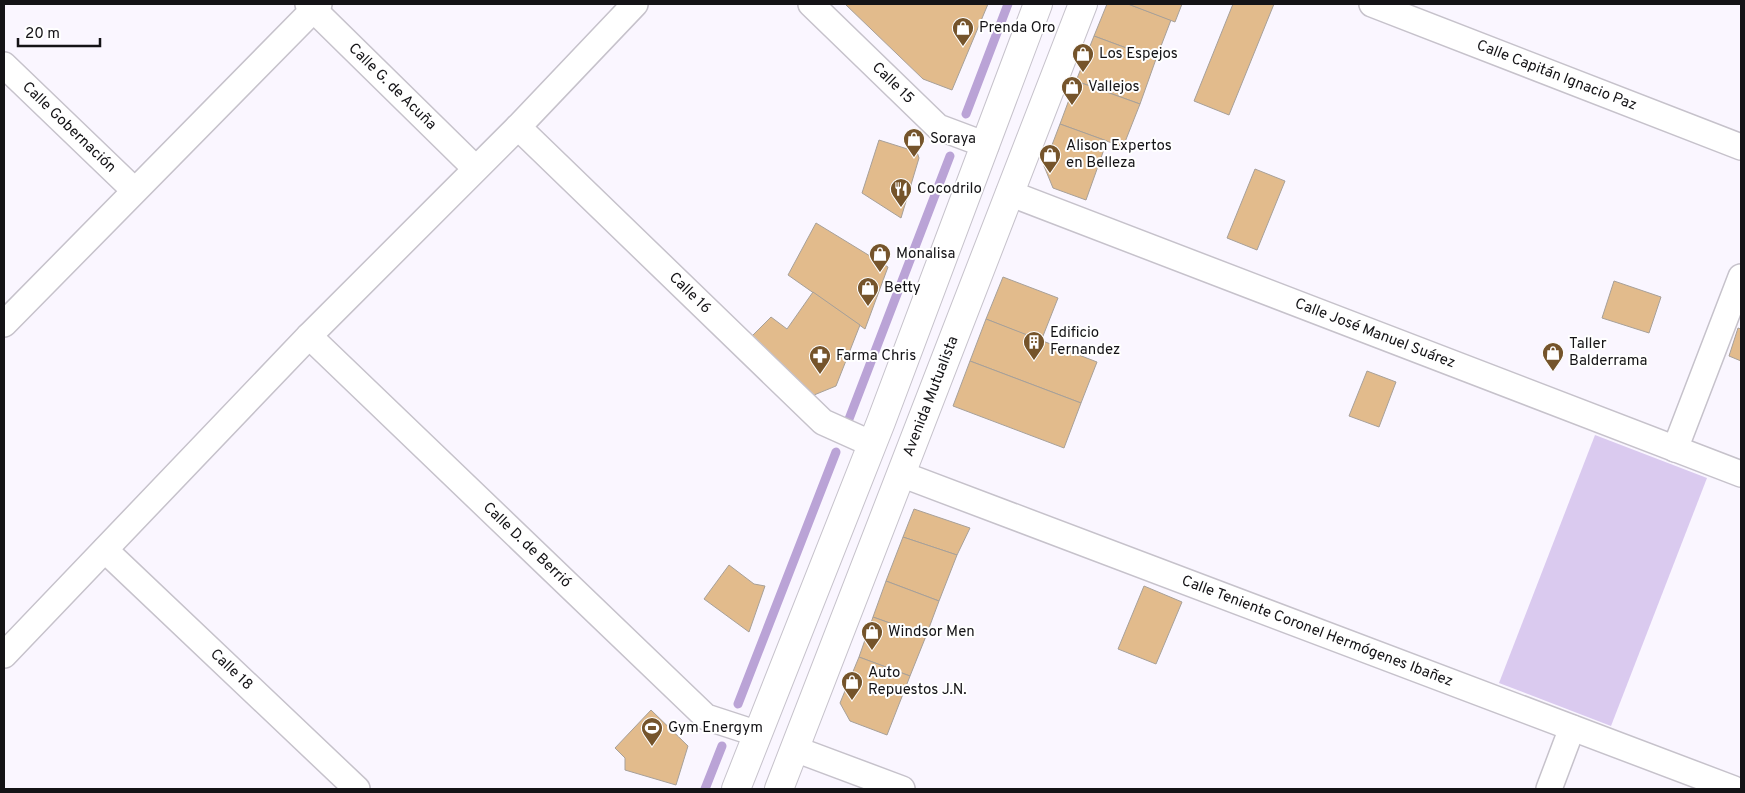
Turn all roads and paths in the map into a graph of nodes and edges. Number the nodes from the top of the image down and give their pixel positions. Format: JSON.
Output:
{"nodes":[{"id":1,"x":635,"y":4,"type":"edge"},
{"id":2,"x":811,"y":4,"type":"edge"},
{"id":3,"x":1038,"y":4,"type":"edge"},
{"id":4,"x":1083,"y":4,"type":"edge"},
{"id":5,"x":1372,"y":4,"type":"edge"},
{"id":6,"x":313,"y":6,"type":"edge"},
{"id":7,"x":4,"y":65,"type":"edge"},
{"id":8,"x":518,"y":127,"type":"junction"},
{"id":9,"x":986,"y":145,"type":"junction"},
{"id":10,"x":1741,"y":147,"type":"edge"},
{"id":11,"x":475,"y":168,"type":"junction"},
{"id":12,"x":134,"y":190,"type":"junction"},
{"id":13,"x":1010,"y":193,"type":"junction"},
{"id":14,"x":1741,"y":277,"type":"edge"},
{"id":15,"x":4,"y":324,"type":"edge"},
{"id":16,"x":309,"y":336,"type":"junction"},
{"id":17,"x":872,"y":444,"type":"junction"},
{"id":18,"x":1675,"y":449,"type":"junction"},
{"id":19,"x":901,"y":474,"type":"junction"},
{"id":20,"x":1741,"y":474,"type":"edge"},
{"id":21,"x":105,"y":550,"type":"junction"},
{"id":22,"x":4,"y":655,"type":"edge"},
{"id":23,"x":1572,"y":728,"type":"junction"},
{"id":24,"x":758,"y":734,"type":"junction"},
{"id":25,"x":796,"y":749,"type":"junction"},
{"id":26,"x":357,"y":789,"type":"edge"},
{"id":27,"x":736,"y":789,"type":"edge"},
{"id":28,"x":779,"y":789,"type":"edge"},
{"id":29,"x":902,"y":789,"type":"edge"},
{"id":30,"x":1549,"y":789,"type":"edge"},
{"id":31,"x":1734,"y":789,"type":"edge"}],
"edges":[{"from":1,"to":8,"type":"street"},
{"from":2,"to":9,"type":"street","name":"Calle 15"},
{"from":3,"to":9,"type":"main road"},
{"from":4,"to":13,"type":"main road","name":"Avenida Mutualista"},
{"from":5,"to":10,"type":"street","name":"Calle Capitán Ignacio Paz"},
{"from":6,"to":11,"type":"street","name":"Calle G. de Acuña"},
{"from":6,"to":12,"type":"street"},
{"from":7,"to":12,"type":"street","name":"Calle Gobernación"},
{"from":8,"to":11,"type":"street"},
{"from":8,"to":17,"type":"street","name":"Calle 16"},
{"from":9,"to":17,"type":"main road"},
{"from":11,"to":16,"type":"street"},
{"from":12,"to":15,"type":"street"},
{"from":13,"to":18,"type":"street","name":"Calle José Manuel Suárez"},
{"from":13,"to":19,"type":"main road","name":"Avenida Mutualista"},
{"from":14,"to":18,"type":"street"},
{"from":16,"to":21,"type":"street"},
{"from":16,"to":24,"type":"street","name":"Calle D. de Berrió"},
{"from":17,"to":24,"type":"main road"},
{"from":18,"to":20,"type":"street","name":"Calle José Manuel Suárez"},
{"from":19,"to":23,"type":"street","name":"Calle Teniente Coronel Hermógenes Ibañez"},
{"from":19,"to":25,"type":"main road","name":"Avenida Mutualista"},
{"from":21,"to":22,"type":"street"},
{"from":21,"to":26,"type":"street","name":"Calle 18"},
{"from":23,"to":30,"type":"street"},
{"from":23,"to":31,"type":"street","name":"Calle Teniente Coronel Hermógenes Ibañez"},
{"from":24,"to":27,"type":"main road"},
{"from":25,"to":28,"type":"main road","name":"Avenida Mutualista"},
{"from":25,"to":29,"type":"street"}]}
